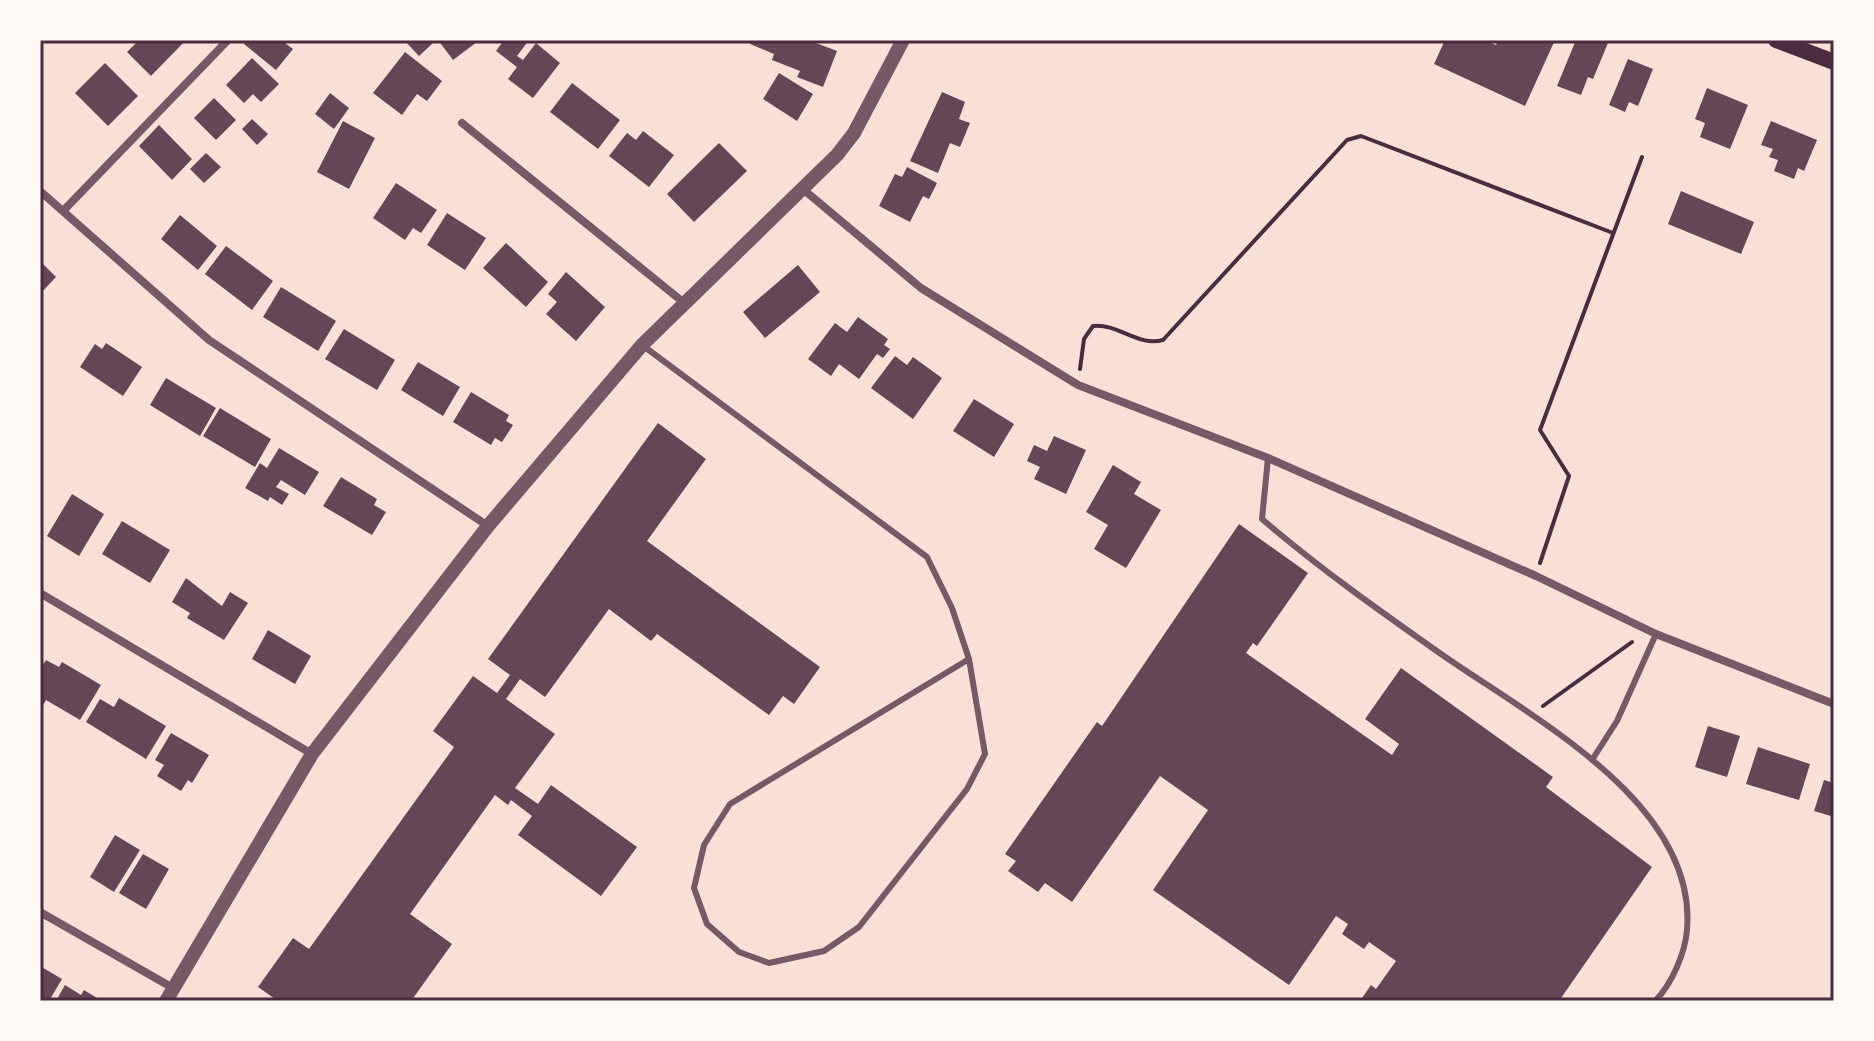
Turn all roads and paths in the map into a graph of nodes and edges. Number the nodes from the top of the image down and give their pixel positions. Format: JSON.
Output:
{"nodes":[{"id":1,"x":228,"y":40,"type":"edge"},
{"id":2,"x":903,"y":40,"type":"edge"},
{"id":3,"x":1776,"y":40,"type":"edge"},
{"id":4,"x":1834,"y":62,"type":"edge"},
{"id":5,"x":462,"y":123,"type":"dead end"},
{"id":6,"x":1642,"y":157,"type":"dead end"},
{"id":7,"x":804,"y":190,"type":"junction"},
{"id":8,"x":40,"y":191,"type":"edge"},
{"id":9,"x":64,"y":210,"type":"junction"},
{"id":10,"x":1613,"y":233,"type":"junction"},
{"id":11,"x":683,"y":302,"type":"junction"},
{"id":12,"x":642,"y":345,"type":"junction"},
{"id":13,"x":1078,"y":385,"type":"junction"},
{"id":14,"x":1268,"y":458,"type":"junction"},
{"id":15,"x":488,"y":526,"type":"junction"},
{"id":16,"x":1536,"y":576,"type":"junction"},
{"id":17,"x":40,"y":593,"type":"edge"},
{"id":18,"x":1656,"y":634,"type":"junction"},
{"id":19,"x":1632,"y":642,"type":"dead end"},
{"id":20,"x":969,"y":659,"type":"junction"},
{"id":21,"x":1834,"y":704,"type":"edge"},
{"id":22,"x":1529,"y":716,"type":"junction"},
{"id":23,"x":312,"y":754,"type":"junction"},
{"id":24,"x":1592,"y":760,"type":"junction"},
{"id":25,"x":40,"y":912,"type":"edge"},
{"id":26,"x":169,"y":994,"type":"edge"},
{"id":27,"x":1655,"y":1001,"type":"edge"}],
"edges":[{"from":1,"to":9,"type":"street"},
{"from":2,"to":7,"type":"street"},
{"from":3,"to":4,"type":"main road"},
{"from":5,"to":11,"type":"street"},
{"from":6,"to":10,"type":"path"},
{"from":7,"to":11,"type":"street"},
{"from":7,"to":13,"type":"street"},
{"from":8,"to":9,"type":"street"},
{"from":9,"to":15,"type":"street"},
{"from":10,"to":13,"type":"path"},
{"from":10,"to":16,"type":"path"},
{"from":11,"to":12,"type":"street"},
{"from":12,"to":15,"type":"street"},
{"from":12,"to":20,"type":"lane"},
{"from":13,"to":14,"type":"street"},
{"from":14,"to":16,"type":"street"},
{"from":14,"to":22,"type":"lane"},
{"from":15,"to":23,"type":"street"},
{"from":16,"to":18,"type":"street"},
{"from":17,"to":23,"type":"street"},
{"from":18,"to":21,"type":"street"},
{"from":18,"to":24,"type":"lane"},
{"from":19,"to":22,"type":"path"},
{"from":20,"to":20,"type":"lane"},
{"from":22,"to":24,"type":"lane"},
{"from":23,"to":26,"type":"street"},
{"from":24,"to":27,"type":"lane"},
{"from":25,"to":26,"type":"street"}]}
